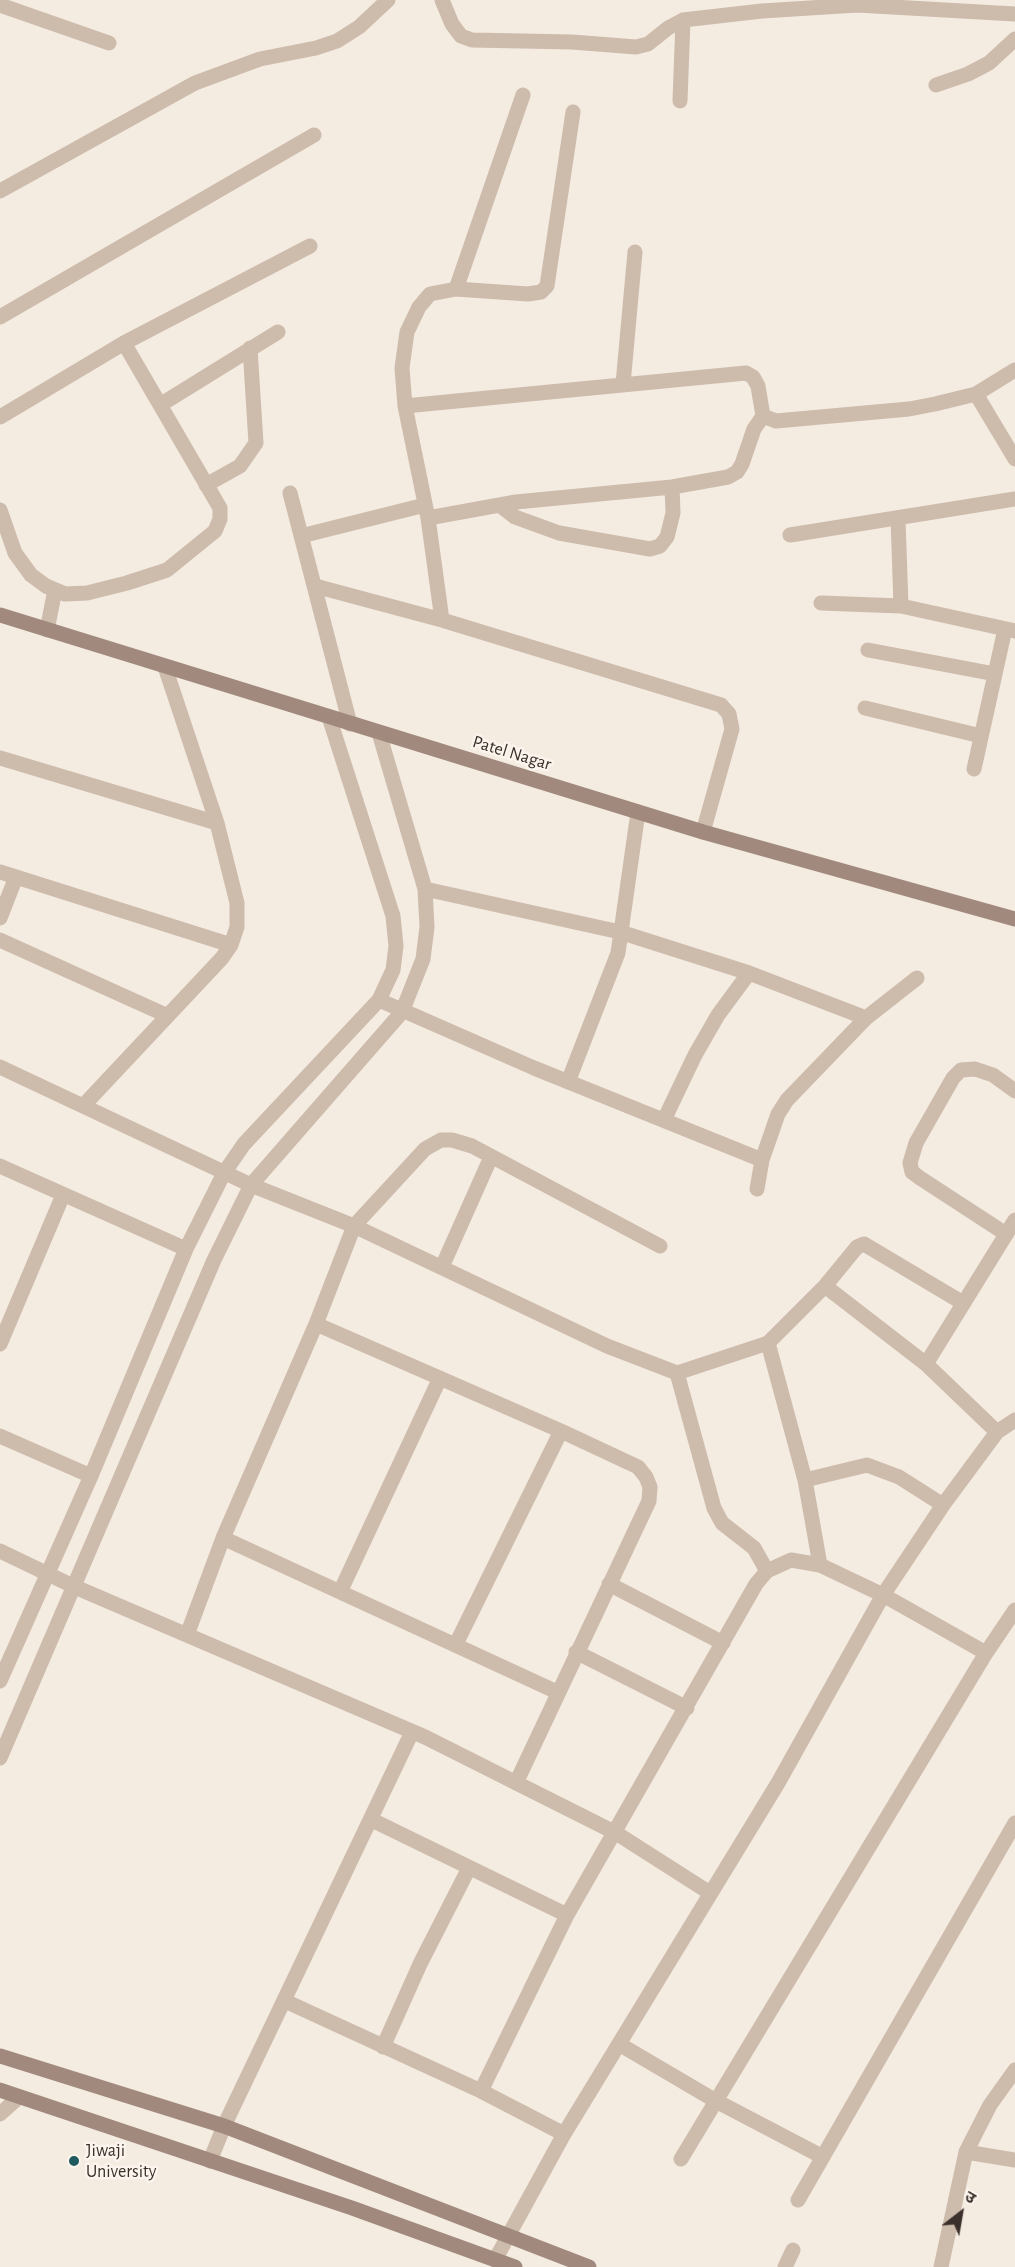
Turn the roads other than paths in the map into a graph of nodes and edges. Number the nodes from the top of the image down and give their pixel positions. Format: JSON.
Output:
{"nodes":[{"id":1,"x":388,"y":0,"type":"edge"},
{"id":2,"x":442,"y":0,"type":"edge"},
{"id":3,"x":856,"y":3,"type":"edge"},
{"id":4,"x":0,"y":5,"type":"edge"},
{"id":5,"x":1015,"y":14,"type":"edge"},
{"id":6,"x":682,"y":20,"type":"junction"},
{"id":7,"x":1015,"y":39,"type":"edge"},
{"id":8,"x":109,"y":43,"type":"dead end"},
{"id":9,"x":936,"y":85,"type":"dead end"},
{"id":10,"x":523,"y":95,"type":"dead end"},
{"id":11,"x":680,"y":101,"type":"dead end"},
{"id":12,"x":573,"y":112,"type":"dead end"},
{"id":13,"x":314,"y":135,"type":"dead end"},
{"id":14,"x":0,"y":191,"type":"edge"},
{"id":15,"x":310,"y":246,"type":"dead end"},
{"id":16,"x":635,"y":252,"type":"dead end"},
{"id":17,"x":456,"y":289,"type":"junction"},
{"id":18,"x":0,"y":316,"type":"edge"},
{"id":19,"x":278,"y":332,"type":"dead end"},
{"id":20,"x":124,"y":344,"type":"junction"},
{"id":21,"x":250,"y":348,"type":"junction"},
{"id":22,"x":1015,"y":370,"type":"edge"},
{"id":23,"x":623,"y":384,"type":"junction"},
{"id":24,"x":976,"y":394,"type":"junction"},
{"id":25,"x":160,"y":405,"type":"junction"},
{"id":26,"x":405,"y":406,"type":"junction"},
{"id":27,"x":763,"y":416,"type":"junction"},
{"id":28,"x":0,"y":417,"type":"edge"},
{"id":29,"x":1015,"y":459,"type":"edge"},
{"id":30,"x":206,"y":484,"type":"junction"},
{"id":31,"x":672,"y":487,"type":"junction"},
{"id":32,"x":290,"y":493,"type":"dead end"},
{"id":33,"x":1015,"y":500,"type":"edge"},
{"id":34,"x":501,"y":506,"type":"junction"},
{"id":35,"x":0,"y":510,"type":"edge"},
{"id":36,"x":427,"y":512,"type":"junction"},
{"id":37,"x":898,"y":518,"type":"junction"},
{"id":38,"x":301,"y":536,"type":"junction"},
{"id":39,"x":790,"y":536,"type":"dead end"},
{"id":40,"x":315,"y":586,"type":"junction"},
{"id":41,"x":55,"y":590,"type":"junction"},
{"id":42,"x":821,"y":603,"type":"dead end"},
{"id":43,"x":901,"y":606,"type":"junction"},
{"id":44,"x":0,"y":615,"type":"edge"},
{"id":45,"x":442,"y":620,"type":"junction"},
{"id":46,"x":46,"y":630,"type":"junction"},
{"id":47,"x":1010,"y":630,"type":"edge"},
{"id":48,"x":868,"y":650,"type":"dead end"},
{"id":49,"x":165,"y":667,"type":"junction"},
{"id":50,"x":995,"y":674,"type":"junction"},
{"id":51,"x":865,"y":708,"type":"dead end"},
{"id":52,"x":329,"y":717,"type":"junction"},
{"id":53,"x":350,"y":724,"type":"junction"},
{"id":54,"x":379,"y":733,"type":"junction"},
{"id":55,"x":981,"y":736,"type":"junction"},
{"id":56,"x":0,"y":758,"type":"edge"},
{"id":57,"x":974,"y":769,"type":"dead end"},
{"id":58,"x":638,"y":812,"type":"junction"},
{"id":59,"x":217,"y":823,"type":"junction"},
{"id":60,"x":703,"y":832,"type":"junction"},
{"id":61,"x":0,"y":872,"type":"edge"},
{"id":62,"x":16,"y":877,"type":"junction"},
{"id":63,"x":425,"y":889,"type":"junction"},
{"id":64,"x":0,"y":918,"type":"edge"},
{"id":65,"x":1015,"y":919,"type":"edge"},
{"id":66,"x":620,"y":932,"type":"junction"},
{"id":67,"x":0,"y":940,"type":"edge"},
{"id":68,"x":231,"y":945,"type":"junction"},
{"id":69,"x":748,"y":974,"type":"junction"},
{"id":70,"x":916,"y":978,"type":"dead end"},
{"id":71,"x":379,"y":1000,"type":"junction"},
{"id":72,"x":402,"y":1012,"type":"junction"},
{"id":73,"x":168,"y":1016,"type":"junction"},
{"id":74,"x":866,"y":1018,"type":"junction"},
{"id":75,"x":0,"y":1066,"type":"edge"},
{"id":76,"x":568,"y":1082,"type":"junction"},
{"id":77,"x":1015,"y":1091,"type":"edge"},
{"id":78,"x":83,"y":1106,"type":"junction"},
{"id":79,"x":664,"y":1120,"type":"junction"},
{"id":80,"x":491,"y":1157,"type":"junction"},
{"id":81,"x":762,"y":1160,"type":"junction"},
{"id":82,"x":0,"y":1166,"type":"edge"},
{"id":83,"x":224,"y":1173,"type":"junction"},
{"id":84,"x":251,"y":1185,"type":"junction"},
{"id":85,"x":757,"y":1189,"type":"dead end"},
{"id":86,"x":63,"y":1195,"type":"junction"},
{"id":87,"x":1015,"y":1220,"type":"edge"},
{"id":88,"x":354,"y":1226,"type":"junction"},
{"id":89,"x":1006,"y":1234,"type":"junction"},
{"id":90,"x":660,"y":1246,"type":"dead end"},
{"id":91,"x":186,"y":1249,"type":"junction"},
{"id":92,"x":442,"y":1267,"type":"junction"},
{"id":93,"x":825,"y":1286,"type":"junction"},
{"id":94,"x":963,"y":1303,"type":"junction"},
{"id":95,"x":316,"y":1324,"type":"junction"},
{"id":96,"x":768,"y":1343,"type":"junction"},
{"id":97,"x":0,"y":1344,"type":"edge"},
{"id":98,"x":926,"y":1364,"type":"junction"},
{"id":99,"x":678,"y":1373,"type":"junction"},
{"id":100,"x":440,"y":1378,"type":"junction"},
{"id":101,"x":1015,"y":1420,"type":"edge"},
{"id":102,"x":561,"y":1431,"type":"junction"},
{"id":103,"x":997,"y":1432,"type":"junction"},
{"id":104,"x":0,"y":1437,"type":"edge"},
{"id":105,"x":91,"y":1476,"type":"junction"},
{"id":106,"x":805,"y":1480,"type":"junction"},
{"id":107,"x":943,"y":1505,"type":"junction"},
{"id":108,"x":223,"y":1538,"type":"junction"},
{"id":109,"x":0,"y":1551,"type":"edge"},
{"id":110,"x":820,"y":1565,"type":"junction"},
{"id":111,"x":767,"y":1571,"type":"junction"},
{"id":112,"x":46,"y":1573,"type":"junction"},
{"id":113,"x":609,"y":1584,"type":"junction"},
{"id":114,"x":75,"y":1587,"type":"junction"},
{"id":115,"x":340,"y":1592,"type":"junction"},
{"id":116,"x":883,"y":1595,"type":"junction"},
{"id":117,"x":1015,"y":1610,"type":"edge"},
{"id":118,"x":187,"y":1635,"type":"junction"},
{"id":119,"x":723,"y":1643,"type":"junction"},
{"id":120,"x":456,"y":1644,"type":"junction"},
{"id":121,"x":576,"y":1652,"type":"junction"},
{"id":122,"x":986,"y":1653,"type":"junction"},
{"id":123,"x":0,"y":1681,"type":"edge"},
{"id":124,"x":557,"y":1692,"type":"junction"},
{"id":125,"x":687,"y":1708,"type":"junction"},
{"id":126,"x":412,"y":1732,"type":"junction"},
{"id":127,"x":0,"y":1758,"type":"edge"},
{"id":128,"x":516,"y":1783,"type":"junction"},
{"id":129,"x":372,"y":1820,"type":"junction"},
{"id":130,"x":1015,"y":1823,"type":"edge"},
{"id":131,"x":616,"y":1833,"type":"junction"},
{"id":132,"x":469,"y":1868,"type":"junction"},
{"id":133,"x":710,"y":1893,"type":"junction"},
{"id":134,"x":567,"y":1915,"type":"junction"},
{"id":135,"x":285,"y":2001,"type":"junction"},
{"id":136,"x":619,"y":2044,"type":"junction"},
{"id":137,"x":383,"y":2047,"type":"junction"},
{"id":138,"x":0,"y":2056,"type":"edge"},
{"id":139,"x":1015,"y":2070,"type":"edge"},
{"id":140,"x":0,"y":2090,"type":"edge"},
{"id":141,"x":481,"y":2091,"type":"junction"},
{"id":142,"x":19,"y":2097,"type":"junction"},
{"id":143,"x":716,"y":2101,"type":"junction"},
{"id":144,"x":0,"y":2114,"type":"edge"},
{"id":145,"x":224,"y":2126,"type":"junction"},
{"id":146,"x":564,"y":2134,"type":"junction"},
{"id":147,"x":966,"y":2152,"type":"junction"},
{"id":148,"x":823,"y":2157,"type":"junction"},
{"id":149,"x":681,"y":2159,"type":"dead end"},
{"id":150,"x":1015,"y":2160,"type":"edge"},
{"id":151,"x":210,"y":2161,"type":"junction"},
{"id":152,"x":798,"y":2200,"type":"dead end"},
{"id":153,"x":509,"y":2234,"type":"junction"},
{"id":154,"x":793,"y":2250,"type":"dead end"},
{"id":155,"x":495,"y":2260,"type":"junction"},
{"id":156,"x":515,"y":2267,"type":"edge"},
{"id":157,"x":589,"y":2267,"type":"edge"},
{"id":158,"x":785,"y":2267,"type":"edge"},
{"id":159,"x":941,"y":2267,"type":"edge"}],
"edges":[{"from":1,"to":14,"type":"street"},
{"from":2,"to":6,"type":"street"},
{"from":3,"to":5,"type":"street"},
{"from":3,"to":6,"type":"street"},
{"from":4,"to":8,"type":"street"},
{"from":6,"to":11,"type":"street"},
{"from":7,"to":9,"type":"street"},
{"from":10,"to":17,"type":"street"},
{"from":12,"to":17,"type":"street"},
{"from":13,"to":18,"type":"street"},
{"from":15,"to":20,"type":"street"},
{"from":16,"to":23,"type":"street"},
{"from":17,"to":26,"type":"street"},
{"from":19,"to":21,"type":"street"},
{"from":20,"to":25,"type":"street"},
{"from":20,"to":28,"type":"street"},
{"from":21,"to":25,"type":"street"},
{"from":21,"to":30,"type":"street"},
{"from":22,"to":24,"type":"street"},
{"from":23,"to":26,"type":"street"},
{"from":23,"to":27,"type":"street"},
{"from":24,"to":27,"type":"street"},
{"from":24,"to":29,"type":"street"},
{"from":25,"to":30,"type":"street"},
{"from":26,"to":36,"type":"street"},
{"from":27,"to":31,"type":"street"},
{"from":30,"to":41,"type":"street"},
{"from":31,"to":34,"type":"street"},
{"from":31,"to":34,"type":"street"},
{"from":32,"to":38,"type":"street"},
{"from":33,"to":37,"type":"street"},
{"from":34,"to":36,"type":"street"},
{"from":35,"to":41,"type":"street"},
{"from":36,"to":38,"type":"street"},
{"from":36,"to":45,"type":"street"},
{"from":37,"to":39,"type":"street"},
{"from":37,"to":43,"type":"street"},
{"from":38,"to":40,"type":"street"},
{"from":40,"to":45,"type":"street"},
{"from":40,"to":53,"type":"street"},
{"from":41,"to":46,"type":"street"},
{"from":42,"to":43,"type":"street"},
{"from":43,"to":47,"type":"street"},
{"from":44,"to":46,"type":"main road","name":"Patel Nagar"},
{"from":45,"to":60,"type":"street"},
{"from":46,"to":49,"type":"main road","name":"Patel Nagar"},
{"from":47,"to":50,"type":"street"},
{"from":48,"to":50,"type":"street"},
{"from":49,"to":52,"type":"main road","name":"Patel Nagar"},
{"from":49,"to":59,"type":"street"},
{"from":50,"to":55,"type":"street"},
{"from":51,"to":55,"type":"street"},
{"from":52,"to":53,"type":"main road","name":"Patel Nagar"},
{"from":52,"to":71,"type":"street"},
{"from":53,"to":54,"type":"main road","name":"Patel Nagar"},
{"from":54,"to":58,"type":"main road","name":"Patel Nagar"},
{"from":54,"to":63,"type":"street"},
{"from":55,"to":57,"type":"street"},
{"from":56,"to":59,"type":"street"},
{"from":58,"to":60,"type":"main road","name":"Patel Nagar"},
{"from":58,"to":66,"type":"street"},
{"from":59,"to":68,"type":"street"},
{"from":60,"to":65,"type":"main road","name":"Patel Nagar"},
{"from":61,"to":62,"type":"street"},
{"from":62,"to":64,"type":"street"},
{"from":62,"to":68,"type":"street"},
{"from":63,"to":66,"type":"street"},
{"from":63,"to":72,"type":"street"},
{"from":66,"to":69,"type":"street"},
{"from":66,"to":76,"type":"street"},
{"from":67,"to":73,"type":"street"},
{"from":68,"to":73,"type":"street"},
{"from":69,"to":74,"type":"street"},
{"from":69,"to":79,"type":"street"},
{"from":70,"to":74,"type":"street"},
{"from":71,"to":72,"type":"street"},
{"from":71,"to":83,"type":"street"},
{"from":72,"to":76,"type":"street"},
{"from":72,"to":84,"type":"street"},
{"from":73,"to":78,"type":"street"},
{"from":74,"to":81,"type":"street"},
{"from":75,"to":78,"type":"street"},
{"from":76,"to":79,"type":"street"},
{"from":77,"to":89,"type":"street"},
{"from":78,"to":83,"type":"street"},
{"from":79,"to":81,"type":"street"},
{"from":80,"to":88,"type":"street"},
{"from":80,"to":90,"type":"street"},
{"from":80,"to":92,"type":"street"},
{"from":81,"to":85,"type":"street"},
{"from":82,"to":86,"type":"street"},
{"from":83,"to":84,"type":"street"},
{"from":83,"to":91,"type":"street"},
{"from":84,"to":88,"type":"street"},
{"from":84,"to":114,"type":"street"},
{"from":86,"to":91,"type":"street"},
{"from":86,"to":97,"type":"street"},
{"from":87,"to":89,"type":"street"},
{"from":88,"to":92,"type":"street"},
{"from":88,"to":95,"type":"street"},
{"from":89,"to":94,"type":"street"},
{"from":91,"to":105,"type":"street"},
{"from":92,"to":99,"type":"street"},
{"from":93,"to":94,"type":"street"},
{"from":93,"to":96,"type":"street"},
{"from":93,"to":98,"type":"street"},
{"from":94,"to":98,"type":"street"},
{"from":95,"to":100,"type":"street"},
{"from":95,"to":108,"type":"street"},
{"from":96,"to":99,"type":"street"},
{"from":96,"to":106,"type":"street"},
{"from":98,"to":103,"type":"street"},
{"from":99,"to":111,"type":"street"},
{"from":100,"to":102,"type":"street"},
{"from":100,"to":115,"type":"street"},
{"from":101,"to":103,"type":"street"},
{"from":102,"to":113,"type":"street"},
{"from":102,"to":120,"type":"street"},
{"from":103,"to":107,"type":"street"},
{"from":104,"to":105,"type":"street"},
{"from":105,"to":112,"type":"street"},
{"from":106,"to":107,"type":"street"},
{"from":106,"to":110,"type":"street"},
{"from":107,"to":116,"type":"street"},
{"from":108,"to":115,"type":"street"},
{"from":108,"to":118,"type":"street"},
{"from":109,"to":112,"type":"street"},
{"from":110,"to":111,"type":"street"},
{"from":110,"to":116,"type":"street"},
{"from":111,"to":119,"type":"street"},
{"from":112,"to":114,"type":"street"},
{"from":112,"to":123,"type":"street"},
{"from":113,"to":119,"type":"street"},
{"from":113,"to":121,"type":"street"},
{"from":114,"to":118,"type":"street"},
{"from":114,"to":127,"type":"street"},
{"from":115,"to":120,"type":"street"},
{"from":116,"to":122,"type":"street"},
{"from":116,"to":133,"type":"street"},
{"from":117,"to":122,"type":"street"},
{"from":118,"to":126,"type":"street"},
{"from":119,"to":125,"type":"street"},
{"from":120,"to":124,"type":"street"},
{"from":121,"to":124,"type":"street"},
{"from":121,"to":125,"type":"street"},
{"from":122,"to":143,"type":"street"},
{"from":124,"to":128,"type":"street"},
{"from":125,"to":131,"type":"street"},
{"from":126,"to":128,"type":"street"},
{"from":126,"to":129,"type":"street"},
{"from":128,"to":131,"type":"street"},
{"from":129,"to":132,"type":"street"},
{"from":129,"to":135,"type":"street"},
{"from":130,"to":148,"type":"street"},
{"from":131,"to":133,"type":"street"},
{"from":131,"to":134,"type":"street"},
{"from":132,"to":134,"type":"street"},
{"from":132,"to":137,"type":"street"},
{"from":133,"to":136,"type":"street"},
{"from":134,"to":141,"type":"street"},
{"from":135,"to":137,"type":"street"},
{"from":135,"to":145,"type":"street"},
{"from":136,"to":143,"type":"street"},
{"from":136,"to":146,"type":"street"},
{"from":137,"to":141,"type":"street"},
{"from":138,"to":145,"type":"main road"},
{"from":139,"to":147,"type":"street"},
{"from":140,"to":142,"type":"main road"},
{"from":141,"to":146,"type":"street"},
{"from":142,"to":144,"type":"street"},
{"from":142,"to":151,"type":"main road"},
{"from":143,"to":148,"type":"street"},
{"from":143,"to":149,"type":"street"},
{"from":145,"to":151,"type":"street"},
{"from":145,"to":153,"type":"main road"},
{"from":146,"to":153,"type":"street"},
{"from":147,"to":150,"type":"street"},
{"from":147,"to":159,"type":"street"},
{"from":148,"to":152,"type":"street"},
{"from":151,"to":155,"type":"main road"},
{"from":153,"to":155,"type":"street"},
{"from":153,"to":157,"type":"main road"},
{"from":154,"to":158,"type":"street"},
{"from":155,"to":156,"type":"main road"}]}
